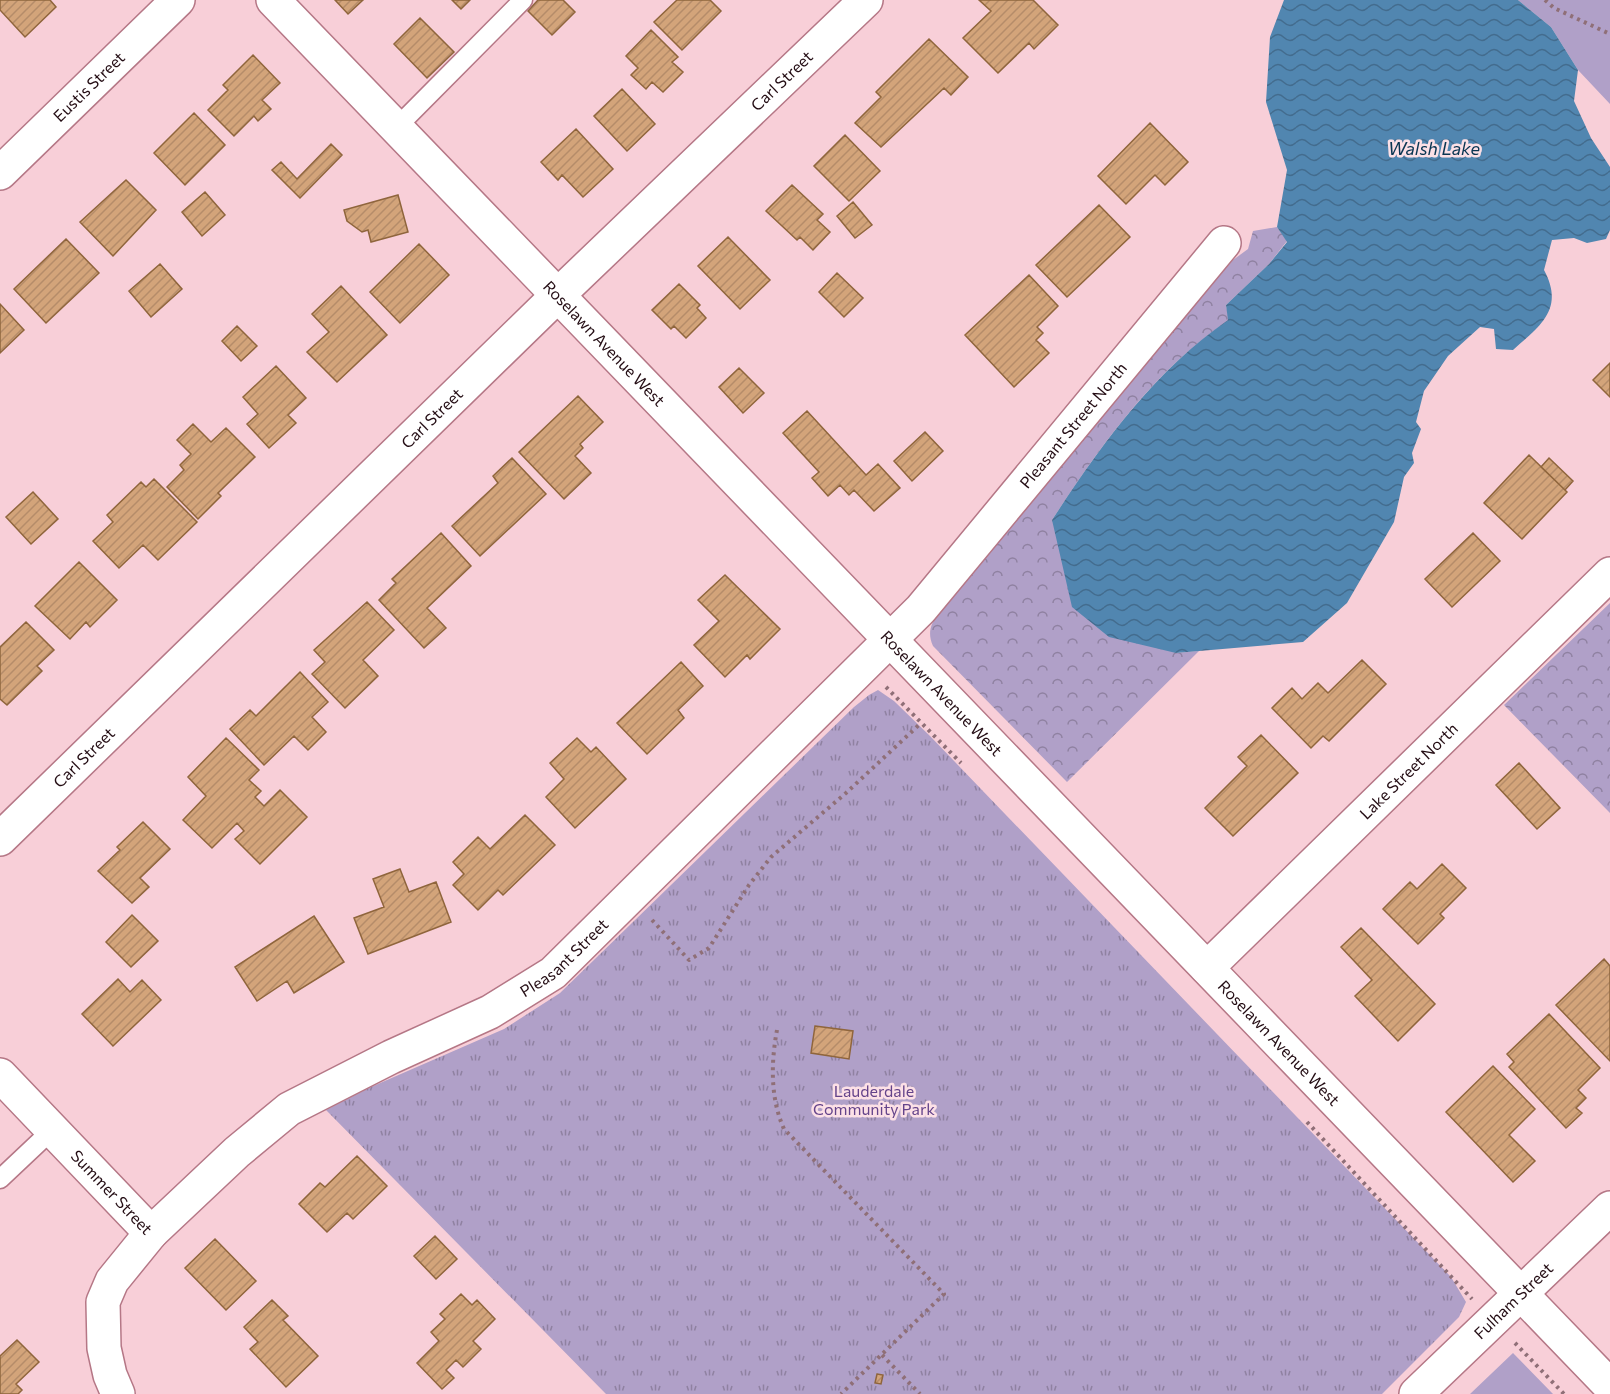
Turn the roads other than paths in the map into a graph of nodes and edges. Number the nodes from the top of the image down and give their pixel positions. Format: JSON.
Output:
{"nodes":[{"id":1,"x":178,"y":0,"type":"edge"},
{"id":2,"x":273,"y":0,"type":"edge"},
{"id":3,"x":523,"y":0,"type":"edge"},
{"id":4,"x":866,"y":0,"type":"edge"},
{"id":5,"x":396,"y":128,"type":"junction"},
{"id":6,"x":0,"y":173,"type":"edge"},
{"id":7,"x":1224,"y":243,"type":"dead end"},
{"id":8,"x":557,"y":296,"type":"junction"},
{"id":9,"x":1610,"y":574,"type":"edge"},
{"id":10,"x":921,"y":609,"type":"joint"},
{"id":11,"x":889,"y":639,"type":"junction"},
{"id":12,"x":0,"y":839,"type":"edge"},
{"id":13,"x":1207,"y":968,"type":"junction"},
{"id":14,"x":0,"y":1075,"type":"edge"},
{"id":15,"x":52,"y":1130,"type":"junction"},
{"id":16,"x":0,"y":1179,"type":"edge"},
{"id":17,"x":1610,"y":1208,"type":"edge"},
{"id":18,"x":151,"y":1233,"type":"junction"},
{"id":19,"x":1522,"y":1294,"type":"junction"},
{"id":20,"x":1610,"y":1386,"type":"edge"},
{"id":21,"x":118,"y":1394,"type":"edge"},
{"id":22,"x":1416,"y":1394,"type":"edge"}],
"edges":[{"from":1,"to":6,"type":"street","name":"Eustis Street"},
{"from":2,"to":5,"type":"street","name":"Roselawn Avenue West"},
{"from":3,"to":5,"type":"lane"},
{"from":4,"to":8,"type":"street","name":"Carl Street"},
{"from":5,"to":8,"type":"street","name":"Roselawn Avenue West"},
{"from":7,"to":10,"type":"street","name":"Pleasant Street North"},
{"from":8,"to":11,"type":"street","name":"Roselawn Avenue West"},
{"from":8,"to":12,"type":"street","name":"Carl Street"},
{"from":9,"to":13,"type":"street","name":"Lake Street North"},
{"from":10,"to":11,"type":"street","name":"Pleasant Street"},
{"from":11,"to":13,"type":"street","name":"Roselawn Avenue West"},
{"from":11,"to":18,"type":"street","name":"Pleasant Street"},
{"from":13,"to":19,"type":"street","name":"Roselawn Avenue West"},
{"from":14,"to":15,"type":"street","name":"Summer Street"},
{"from":15,"to":16,"type":"lane"},
{"from":15,"to":18,"type":"street","name":"Summer Street"},
{"from":17,"to":19,"type":"street","name":"Fulham Street"},
{"from":18,"to":21,"type":"street","name":"Summer Street"},
{"from":19,"to":20,"type":"street","name":"Roselawn Avenue West"},
{"from":19,"to":22,"type":"street","name":"Fulham Street"}]}
